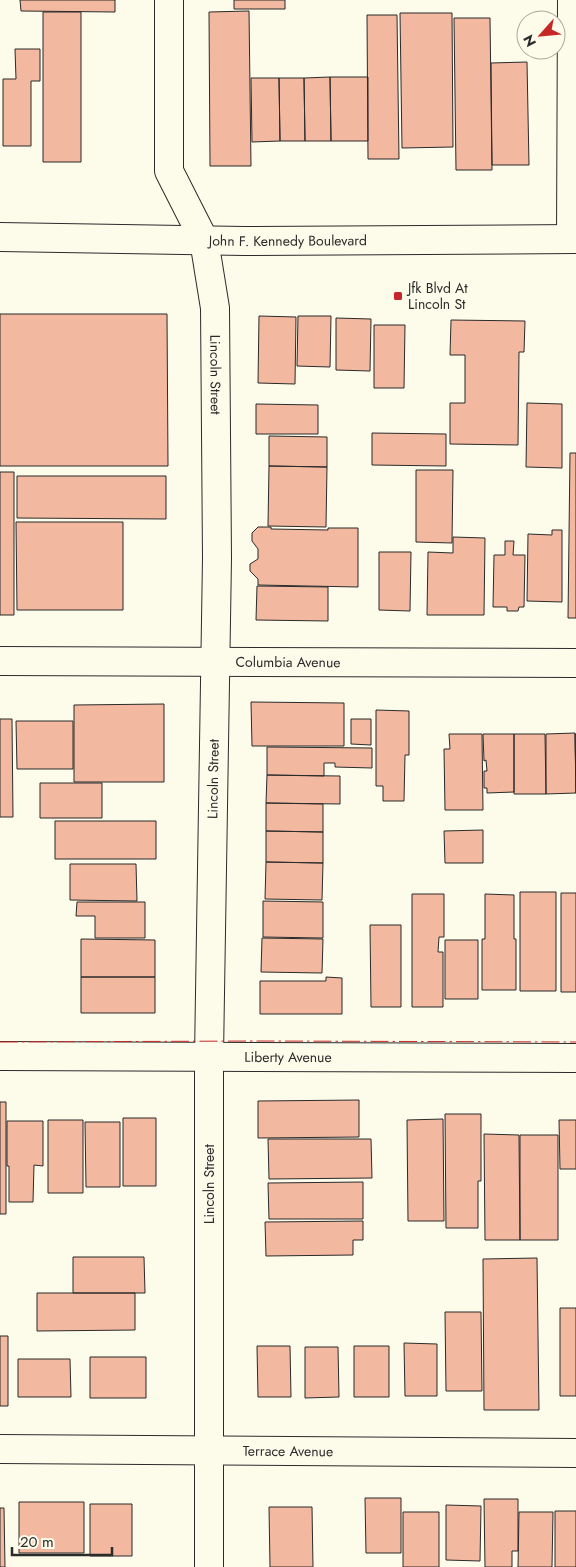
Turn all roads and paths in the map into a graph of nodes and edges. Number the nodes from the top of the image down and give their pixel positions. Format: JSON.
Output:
{"nodes":[{"id":1,"x":169,"y":0,"type":"edge"},
{"id":2,"x":572,"y":0,"type":"edge"},
{"id":3,"x":0,"y":237,"type":"edge"},
{"id":4,"x":573,"y":239,"type":"edge"},
{"id":5,"x":204,"y":240,"type":"junction"},
{"id":6,"x":0,"y":661,"type":"edge"},
{"id":7,"x":215,"y":662,"type":"junction"},
{"id":8,"x":576,"y":663,"type":"edge"},
{"id":9,"x":0,"y":1056,"type":"edge"},
{"id":10,"x":209,"y":1056,"type":"junction"},
{"id":11,"x":576,"y":1058,"type":"edge"},
{"id":12,"x":0,"y":1449,"type":"edge"},
{"id":13,"x":209,"y":1450,"type":"junction"},
{"id":14,"x":576,"y":1453,"type":"edge"},
{"id":15,"x":209,"y":1567,"type":"edge"}],
"edges":[{"from":1,"to":5,"type":"street","name":"Lincoln Street"},
{"from":2,"to":4,"type":"street"},
{"from":3,"to":5,"type":"street","name":"John F. Kennedy Boulevard"},
{"from":4,"to":5,"type":"street","name":"John F. Kennedy Boulevard"},
{"from":5,"to":7,"type":"street","name":"Lincoln Street"},
{"from":6,"to":7,"type":"street","name":"Columbia Avenue"},
{"from":7,"to":8,"type":"street","name":"Columbia Avenue"},
{"from":7,"to":10,"type":"street","name":"Lincoln Street"},
{"from":9,"to":10,"type":"street","name":"Liberty Avenue"},
{"from":10,"to":11,"type":"street","name":"Liberty Avenue"},
{"from":10,"to":13,"type":"street","name":"Lincoln Street"},
{"from":12,"to":13,"type":"street","name":"Terrace Avenue"},
{"from":13,"to":14,"type":"street","name":"Terrace Avenue"},
{"from":13,"to":15,"type":"street","name":"Lincoln Street"}]}
